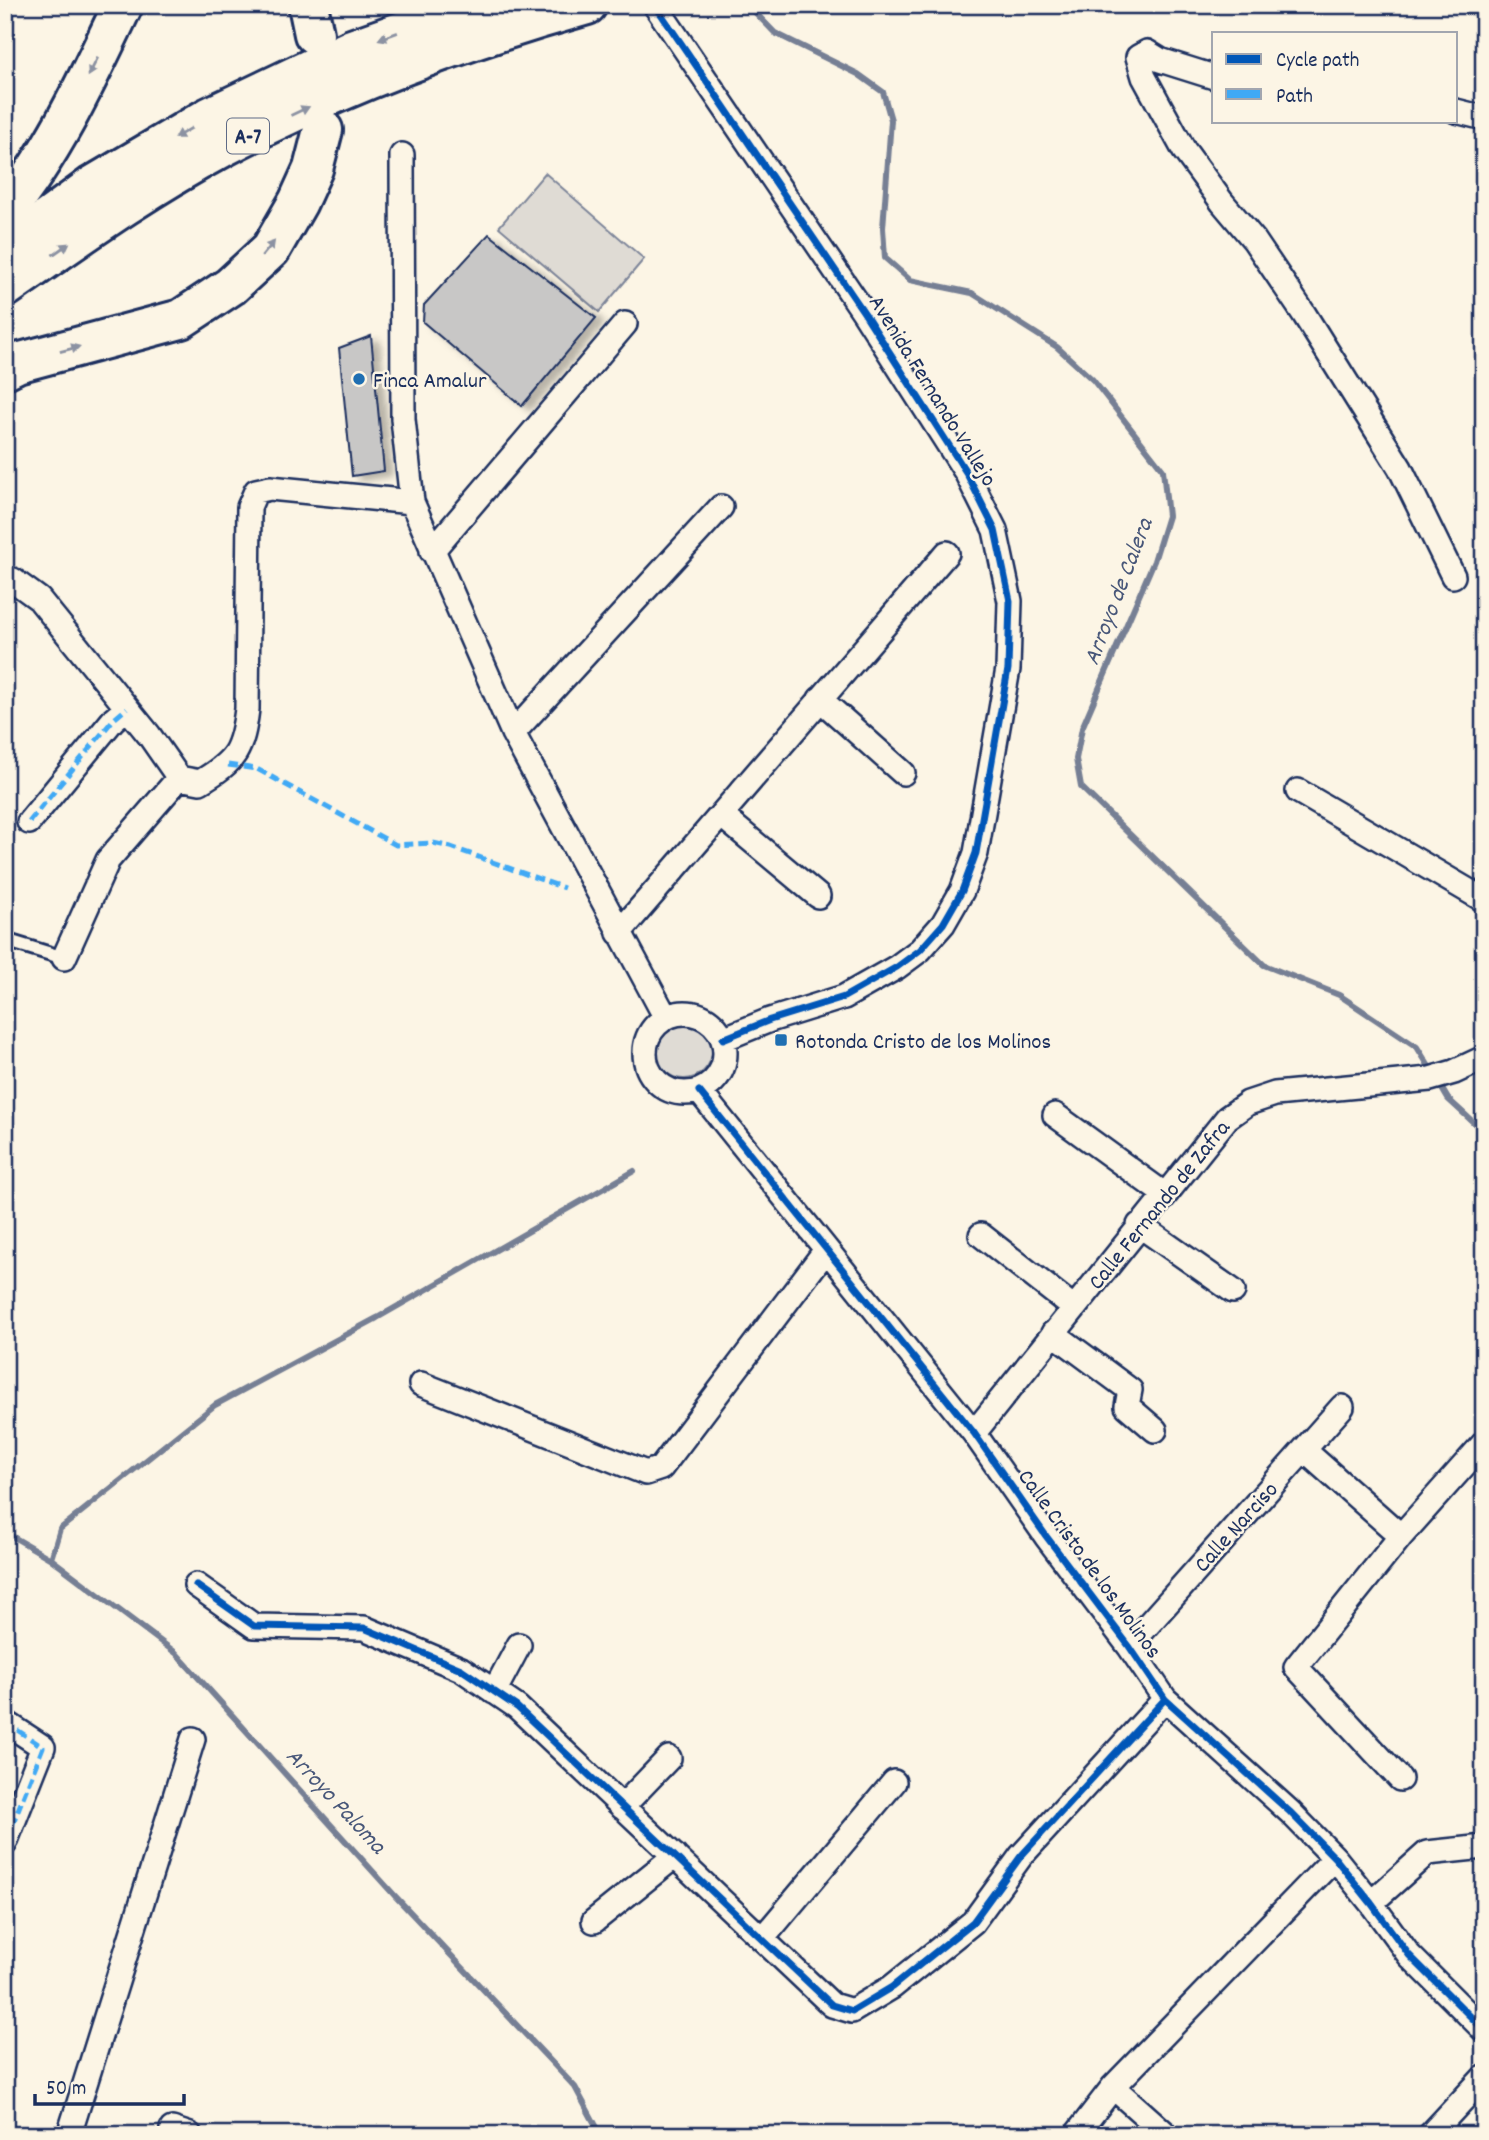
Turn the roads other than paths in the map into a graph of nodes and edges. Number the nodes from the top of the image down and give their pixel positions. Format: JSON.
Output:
{"nodes":[{"id":1,"x":123,"y":5,"type":"edge"},
{"id":2,"x":476,"y":5,"type":"edge"},
{"id":3,"x":587,"y":5,"type":"edge"},
{"id":4,"x":655,"y":5,"type":"edge"},
{"id":5,"x":1212,"y":76,"type":"edge"},
{"id":6,"x":1458,"y":112,"type":"edge"},
{"id":7,"x":1484,"y":118,"type":"edge"},
{"id":8,"x":323,"y":130,"type":"dead end"},
{"id":9,"x":402,"y":155,"type":"dead end"},
{"id":10,"x":5,"y":212,"type":"edge"},
{"id":11,"x":5,"y":250,"type":"edge"},
{"id":12,"x":5,"y":288,"type":"edge"},
{"id":13,"x":625,"y":324,"type":"dead end"},
{"id":14,"x":5,"y":369,"type":"edge"},
{"id":15,"x":412,"y":502,"type":"junction"},
{"id":16,"x":720,"y":507,"type":"dead end"},
{"id":17,"x":432,"y":551,"type":"junction"},
{"id":18,"x":947,"y":553,"type":"dead end"},
{"id":19,"x":1453,"y":576,"type":"dead end"},
{"id":20,"x":5,"y":578,"type":"edge"},
{"id":21,"x":820,"y":699,"type":"junction"},
{"id":22,"x":127,"y":708,"type":"junction"},
{"id":23,"x":513,"y":733,"type":"junction"},
{"id":24,"x":903,"y":773,"type":"dead end"},
{"id":25,"x":179,"y":778,"type":"junction"},
{"id":26,"x":1298,"y":791,"type":"dead end"},
{"id":27,"x":721,"y":815,"type":"junction"},
{"id":28,"x":29,"y":822,"type":"dead end"},
{"id":29,"x":818,"y":896,"type":"dead end"},
{"id":30,"x":1484,"y":900,"type":"edge"},
{"id":31,"x":618,"y":933,"type":"junction"},
{"id":32,"x":5,"y":940,"type":"edge"},
{"id":33,"x":64,"y":958,"type":"joint"},
{"id":34,"x":666,"y":1018,"type":"junction"},
{"id":35,"x":723,"y":1038,"type":"junction"},
{"id":36,"x":1484,"y":1058,"type":"edge"},
{"id":37,"x":698,"y":1091,"type":"junction"},
{"id":38,"x":1055,"y":1115,"type":"dead end"},
{"id":39,"x":1164,"y":1194,"type":"junction"},
{"id":40,"x":1139,"y":1225,"type":"junction"},
{"id":41,"x":981,"y":1236,"type":"dead end"},
{"id":42,"x":826,"y":1250,"type":"junction"},
{"id":43,"x":1233,"y":1291,"type":"dead end"},
{"id":44,"x":1074,"y":1308,"type":"junction"},
{"id":45,"x":1054,"y":1334,"type":"junction"},
{"id":46,"x":421,"y":1384,"type":"dead end"},
{"id":47,"x":1342,"y":1407,"type":"dead end"},
{"id":48,"x":1155,"y":1430,"type":"dead end"},
{"id":49,"x":974,"y":1433,"type":"junction"},
{"id":50,"x":1484,"y":1443,"type":"edge"},
{"id":51,"x":1304,"y":1450,"type":"junction"},
{"id":52,"x":1401,"y":1536,"type":"junction"},
{"id":53,"x":196,"y":1584,"type":"dead end"},
{"id":54,"x":519,"y":1645,"type":"dead end"},
{"id":55,"x":1129,"y":1646,"type":"junction"},
{"id":56,"x":494,"y":1692,"type":"junction"},
{"id":57,"x":1165,"y":1699,"type":"junction"},
{"id":58,"x":5,"y":1722,"type":"edge"},
{"id":59,"x":193,"y":1738,"type":"dead end"},
{"id":60,"x":670,"y":1758,"type":"dead end"},
{"id":61,"x":1400,"y":1779,"type":"dead end"},
{"id":62,"x":894,"y":1783,"type":"dead end"},
{"id":63,"x":622,"y":1807,"type":"junction"},
{"id":64,"x":5,"y":1843,"type":"edge"},
{"id":65,"x":1484,"y":1847,"type":"edge"},
{"id":66,"x":675,"y":1856,"type":"junction"},
{"id":67,"x":1335,"y":1858,"type":"junction"},
{"id":68,"x":1371,"y":1903,"type":"junction"},
{"id":69,"x":594,"y":1921,"type":"dead end"},
{"id":70,"x":762,"y":1939,"type":"junction"},
{"id":71,"x":1474,"y":2010,"type":"edge"},
{"id":72,"x":1484,"y":2030,"type":"edge"},
{"id":73,"x":1484,"y":2077,"type":"edge"},
{"id":74,"x":1113,"y":2087,"type":"junction"},
{"id":75,"x":69,"y":2135,"type":"edge"},
{"id":76,"x":1076,"y":2135,"type":"edge"},
{"id":77,"x":1167,"y":2135,"type":"edge"},
{"id":78,"x":1430,"y":2135,"type":"edge"}],
"edges":[{"from":1,"to":10,"type":"highway","one_way":true},
{"from":2,"to":11,"type":"highway","number":"A-7","one_way":true},
{"from":12,"to":3,"type":"highway","number":"A-7","one_way":true},
{"from":4,"to":35,"type":"street","name":"Avenida Fernando Vallejo"},
{"from":5,"to":19,"type":"street"},
{"from":6,"to":7,"type":"street"},
{"from":14,"to":8,"type":"highway","one_way":true},
{"from":9,"to":15,"type":"street"},
{"from":13,"to":17,"type":"street"},
{"from":15,"to":17,"type":"street"},
{"from":15,"to":25,"type":"street"},
{"from":16,"to":23,"type":"street"},
{"from":17,"to":23,"type":"street"},
{"from":18,"to":21,"type":"street"},
{"from":20,"to":22,"type":"street"},
{"from":21,"to":24,"type":"street"},
{"from":21,"to":27,"type":"street"},
{"from":22,"to":25,"type":"street"},
{"from":22,"to":28,"type":"street"},
{"from":23,"to":31,"type":"street"},
{"from":25,"to":33,"type":"street"},
{"from":26,"to":30,"type":"street"},
{"from":27,"to":29,"type":"street"},
{"from":27,"to":31,"type":"street"},
{"from":31,"to":34,"type":"street"},
{"from":32,"to":33,"type":"lane"},
{"from":34,"to":35,"type":"street"},
{"from":34,"to":37,"type":"street"},
{"from":35,"to":37,"type":"street"},
{"from":36,"to":39,"type":"street","name":"Calle Fernando de Zafra"},
{"from":37,"to":42,"type":"street","name":"Calle Cristo de los Molinos"},
{"from":38,"to":39,"type":"street"},
{"from":39,"to":40,"type":"street","name":"Calle Fernando de Zafra"},
{"from":40,"to":43,"type":"street"},
{"from":40,"to":44,"type":"street","name":"Calle Fernando de Zafra"},
{"from":41,"to":44,"type":"street"},
{"from":42,"to":46,"type":"street"},
{"from":42,"to":49,"type":"street","name":"Calle Cristo de los Molinos"},
{"from":44,"to":45,"type":"street","name":"Calle Fernando de Zafra"},
{"from":45,"to":48,"type":"street"},
{"from":45,"to":49,"type":"street","name":"Calle Fernando de Zafra"},
{"from":47,"to":51,"type":"street","name":"Calle Narciso"},
{"from":49,"to":55,"type":"street","name":"Calle Cristo de los Molinos"},
{"from":50,"to":52,"type":"street"},
{"from":51,"to":52,"type":"street"},
{"from":51,"to":55,"type":"street","name":"Calle Narciso"},
{"from":52,"to":61,"type":"street"},
{"from":53,"to":56,"type":"street"},
{"from":54,"to":56,"type":"street"},
{"from":55,"to":57,"type":"street","name":"Calle Cristo de los Molinos"},
{"from":56,"to":63,"type":"street"},
{"from":57,"to":67,"type":"street","name":"Calle Cristo de los Molinos"},
{"from":57,"to":70,"type":"street"},
{"from":58,"to":64,"type":"street"},
{"from":59,"to":75,"type":"street"},
{"from":60,"to":63,"type":"street"},
{"from":62,"to":70,"type":"street"},
{"from":63,"to":66,"type":"street"},
{"from":65,"to":68,"type":"street"},
{"from":66,"to":69,"type":"street"},
{"from":66,"to":70,"type":"street"},
{"from":67,"to":68,"type":"street","name":"Calle Cristo de los Molinos"},
{"from":67,"to":74,"type":"street"},
{"from":68,"to":71,"type":"street","name":"Calle Cristo de los Molinos"},
{"from":71,"to":72,"type":"street","name":"Calle Cristo de los Molinos"},
{"from":73,"to":78,"type":"street"},
{"from":74,"to":76,"type":"street"},
{"from":74,"to":77,"type":"street"}]}
